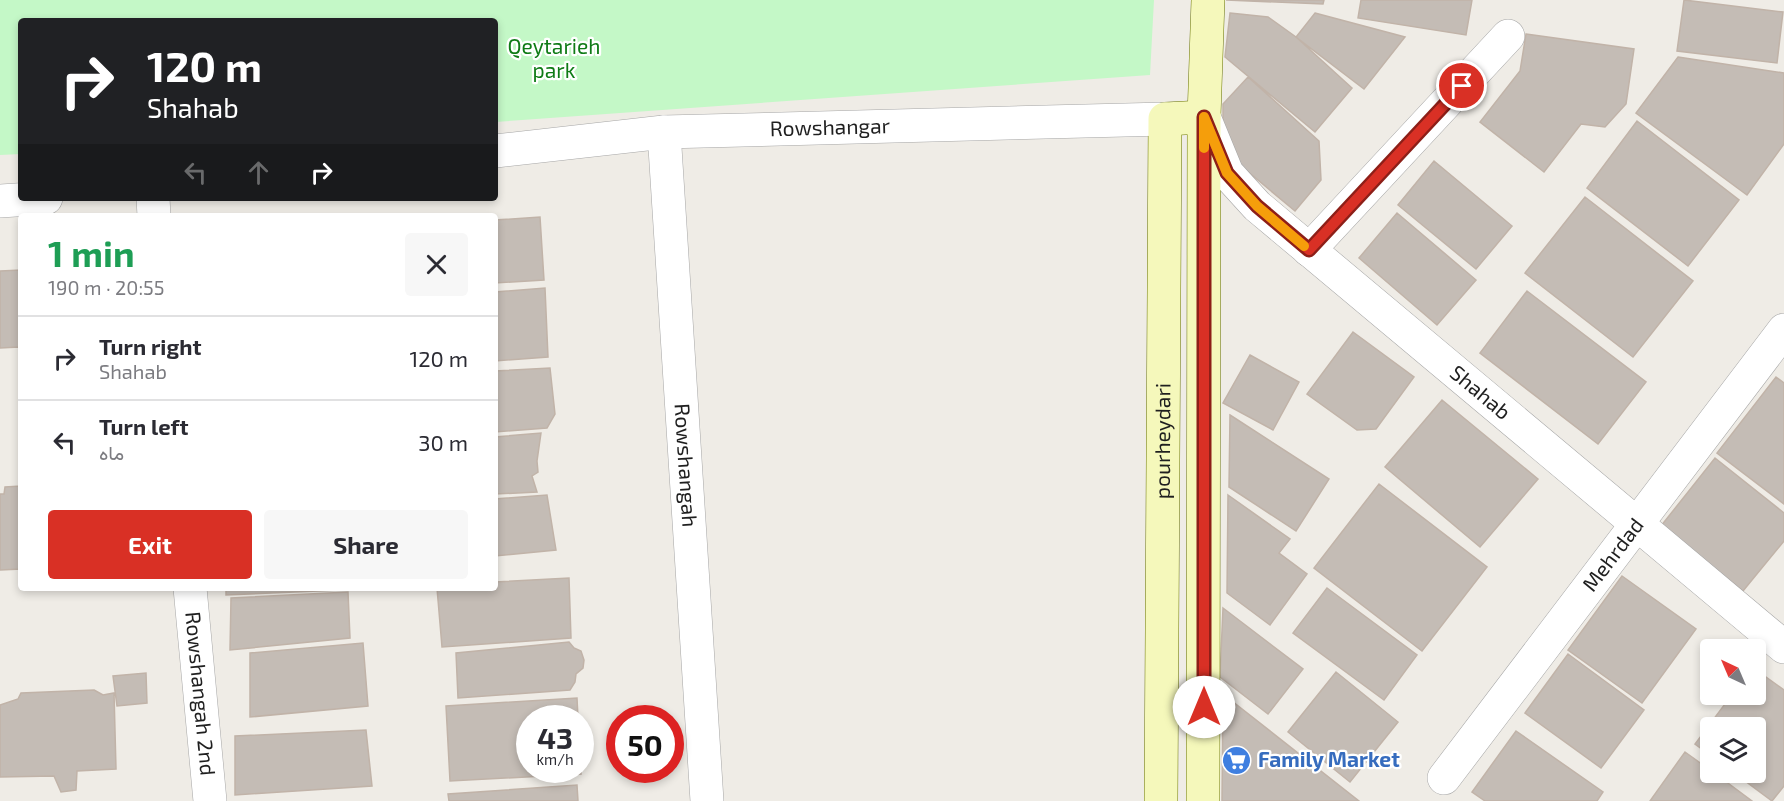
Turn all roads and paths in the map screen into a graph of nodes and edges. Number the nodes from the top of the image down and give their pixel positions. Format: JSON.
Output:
{"nodes":[{"id":1,"x":1208,"y":0,"type":"edge"},
{"id":2,"x":1508,"y":36,"type":"dead end"},
{"id":3,"x":1204,"y":117,"type":"junction"},
{"id":4,"x":1165,"y":119,"type":"junction"},
{"id":5,"x":664,"y":132,"type":"junction"},
{"id":6,"x":498,"y":151,"type":"edge"},
{"id":7,"x":18,"y":200,"type":"edge"},
{"id":8,"x":0,"y":201,"type":"edge"},
{"id":9,"x":1309,"y":250,"type":"junction"},
{"id":10,"x":1784,"y":330,"type":"edge"},
{"id":11,"x":1636,"y":524,"type":"junction"},
{"id":12,"x":190,"y":591,"type":"edge"},
{"id":13,"x":1784,"y":647,"type":"edge"},
{"id":14,"x":1444,"y":778,"type":"dead end"},
{"id":15,"x":210,"y":801,"type":"edge"},
{"id":16,"x":707,"y":801,"type":"edge"},
{"id":17,"x":1161,"y":801,"type":"edge"},
{"id":18,"x":1203,"y":801,"type":"edge"}],
"edges":[{"from":1,"to":3,"type":"main road","name":"pourheydari"},
{"from":2,"to":9,"type":"street"},
{"from":3,"to":4,"type":"main road"},
{"from":3,"to":9,"type":"street","name":"Shahab"},
{"from":3,"to":18,"type":"main road","name":"pourheydari"},
{"from":4,"to":5,"type":"street","name":"Rowshangar"},
{"from":4,"to":17,"type":"main road","name":"pourheydari"},
{"from":5,"to":6,"type":"street","name":"Rowshangar"},
{"from":5,"to":16,"type":"street","name":"Rowshangah"},
{"from":7,"to":8,"type":"street"},
{"from":9,"to":11,"type":"street","name":"Shahab"},
{"from":10,"to":11,"type":"street","name":"Mehrdad"},
{"from":11,"to":13,"type":"street","name":"Shahab"},
{"from":11,"to":14,"type":"street","name":"Mehrdad"},
{"from":12,"to":15,"type":"street","name":"Rowshangah 2nd"}]}
